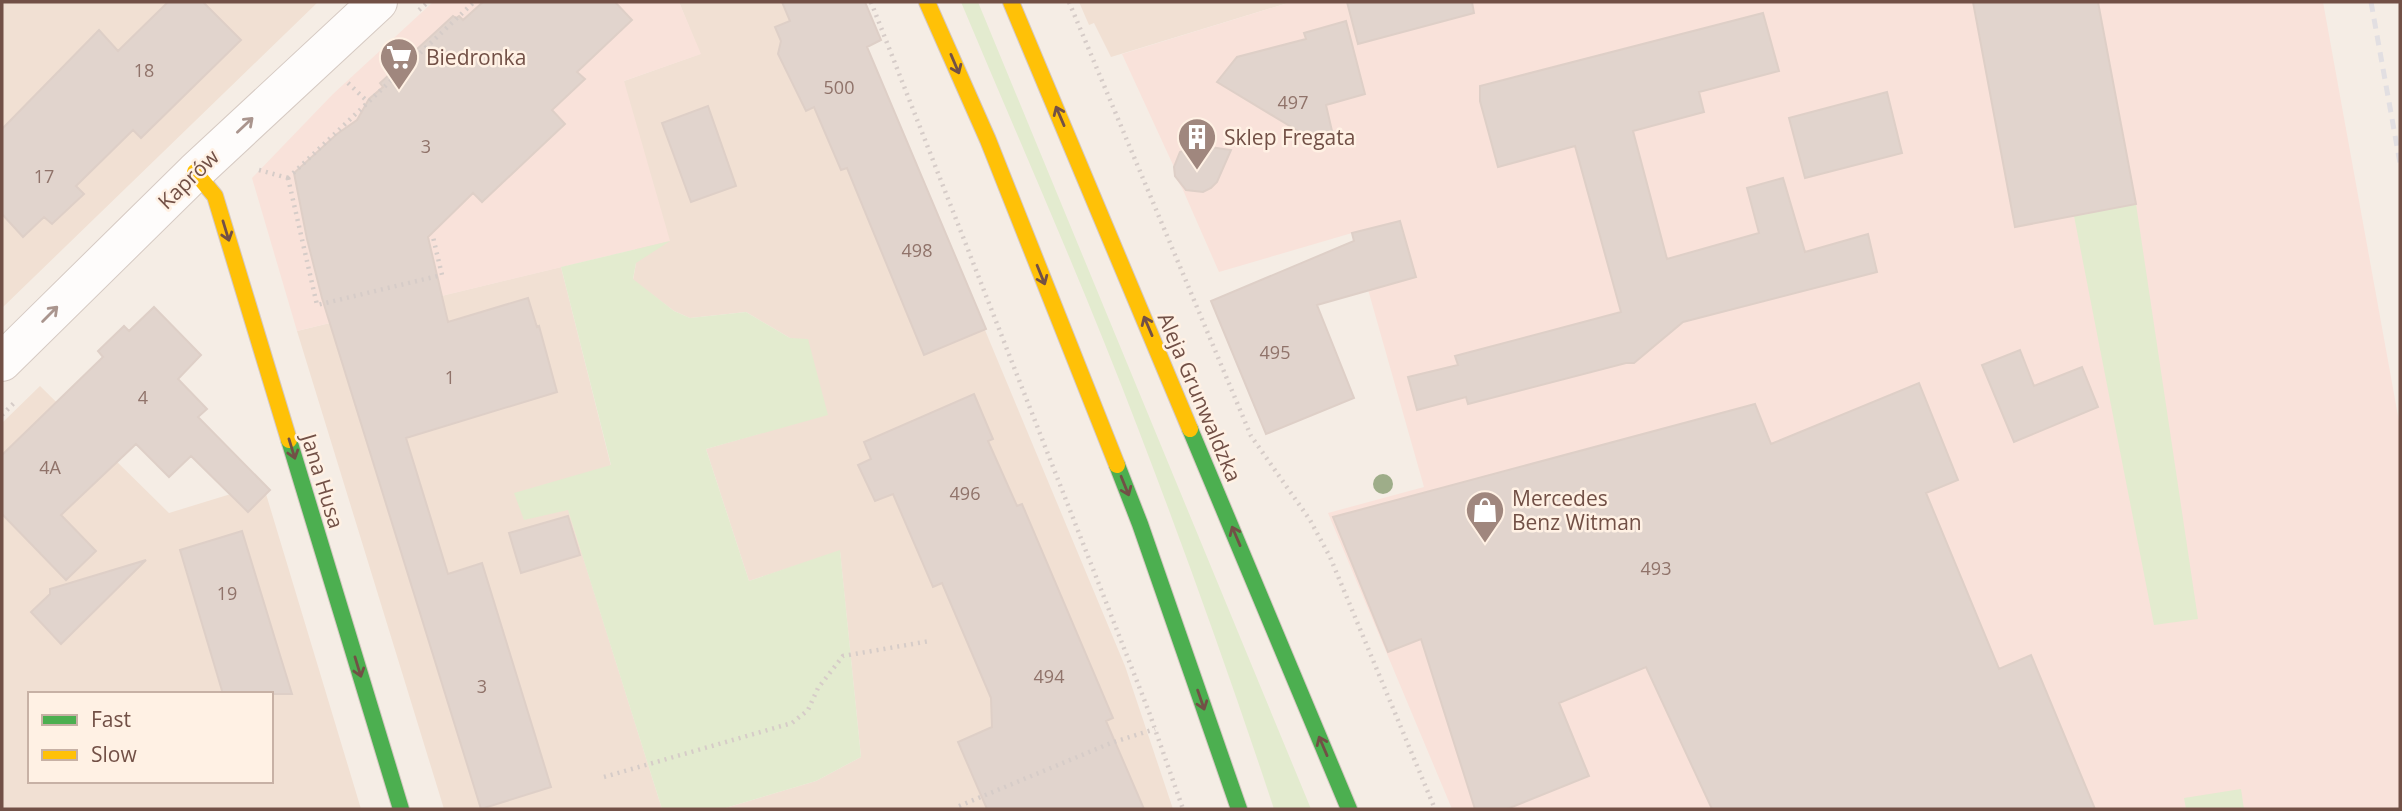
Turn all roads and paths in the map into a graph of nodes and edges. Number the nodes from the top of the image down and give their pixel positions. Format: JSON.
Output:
{"nodes":[{"id":1,"x":379,"y":2,"type":"edge"},
{"id":2,"x":871,"y":2,"type":"edge"},
{"id":3,"x":927,"y":2,"type":"edge"},
{"id":4,"x":1011,"y":2,"type":"edge"},
{"id":5,"x":1069,"y":2,"type":"edge"},
{"id":6,"x":476,"y":3,"type":"edge"},
{"id":7,"x":355,"y":91,"type":"dead end"},
{"id":8,"x":368,"y":102,"type":"junction"},
{"id":9,"x":195,"y":172,"type":"junction"},
{"id":10,"x":267,"y":172,"type":"dead end"},
{"id":11,"x":288,"y":178,"type":"junction"},
{"id":12,"x":433,"y":237,"type":"dead end"},
{"id":13,"x":2,"y":362,"type":"edge"},
{"id":14,"x":930,"y":642,"type":"dead end"},
{"id":15,"x":1155,"y":729,"type":"junction"},
{"id":16,"x":604,"y":777,"type":"dead end"},
{"id":17,"x":959,"y":806,"type":"dead end"},
{"id":18,"x":401,"y":809,"type":"edge"},
{"id":19,"x":1183,"y":809,"type":"edge"},
{"id":20,"x":1239,"y":809,"type":"edge"},
{"id":21,"x":1349,"y":809,"type":"edge"},
{"id":22,"x":1436,"y":809,"type":"edge"}],
"edges":[{"from":9,"to":1,"type":"street","name":"Kaprów","one_way":true},
{"from":2,"to":15,"type":"path"},
{"from":3,"to":20,"type":"main road","one_way":true},
{"from":21,"to":4,"type":"main road","name":"Aleja Grunwaldzka","one_way":true},
{"from":5,"to":22,"type":"path"},
{"from":6,"to":8,"type":"path"},
{"from":7,"to":8,"type":"path"},
{"from":8,"to":11,"type":"path"},
{"from":13,"to":9,"type":"street","name":"Kaprów","one_way":true},
{"from":9,"to":18,"type":"main road","name":"Jana Husa","one_way":true},
{"from":10,"to":11,"type":"path"},
{"from":11,"to":12,"type":"path"},
{"from":14,"to":16,"type":"path"},
{"from":15,"to":17,"type":"path"},
{"from":15,"to":19,"type":"path"}]}
